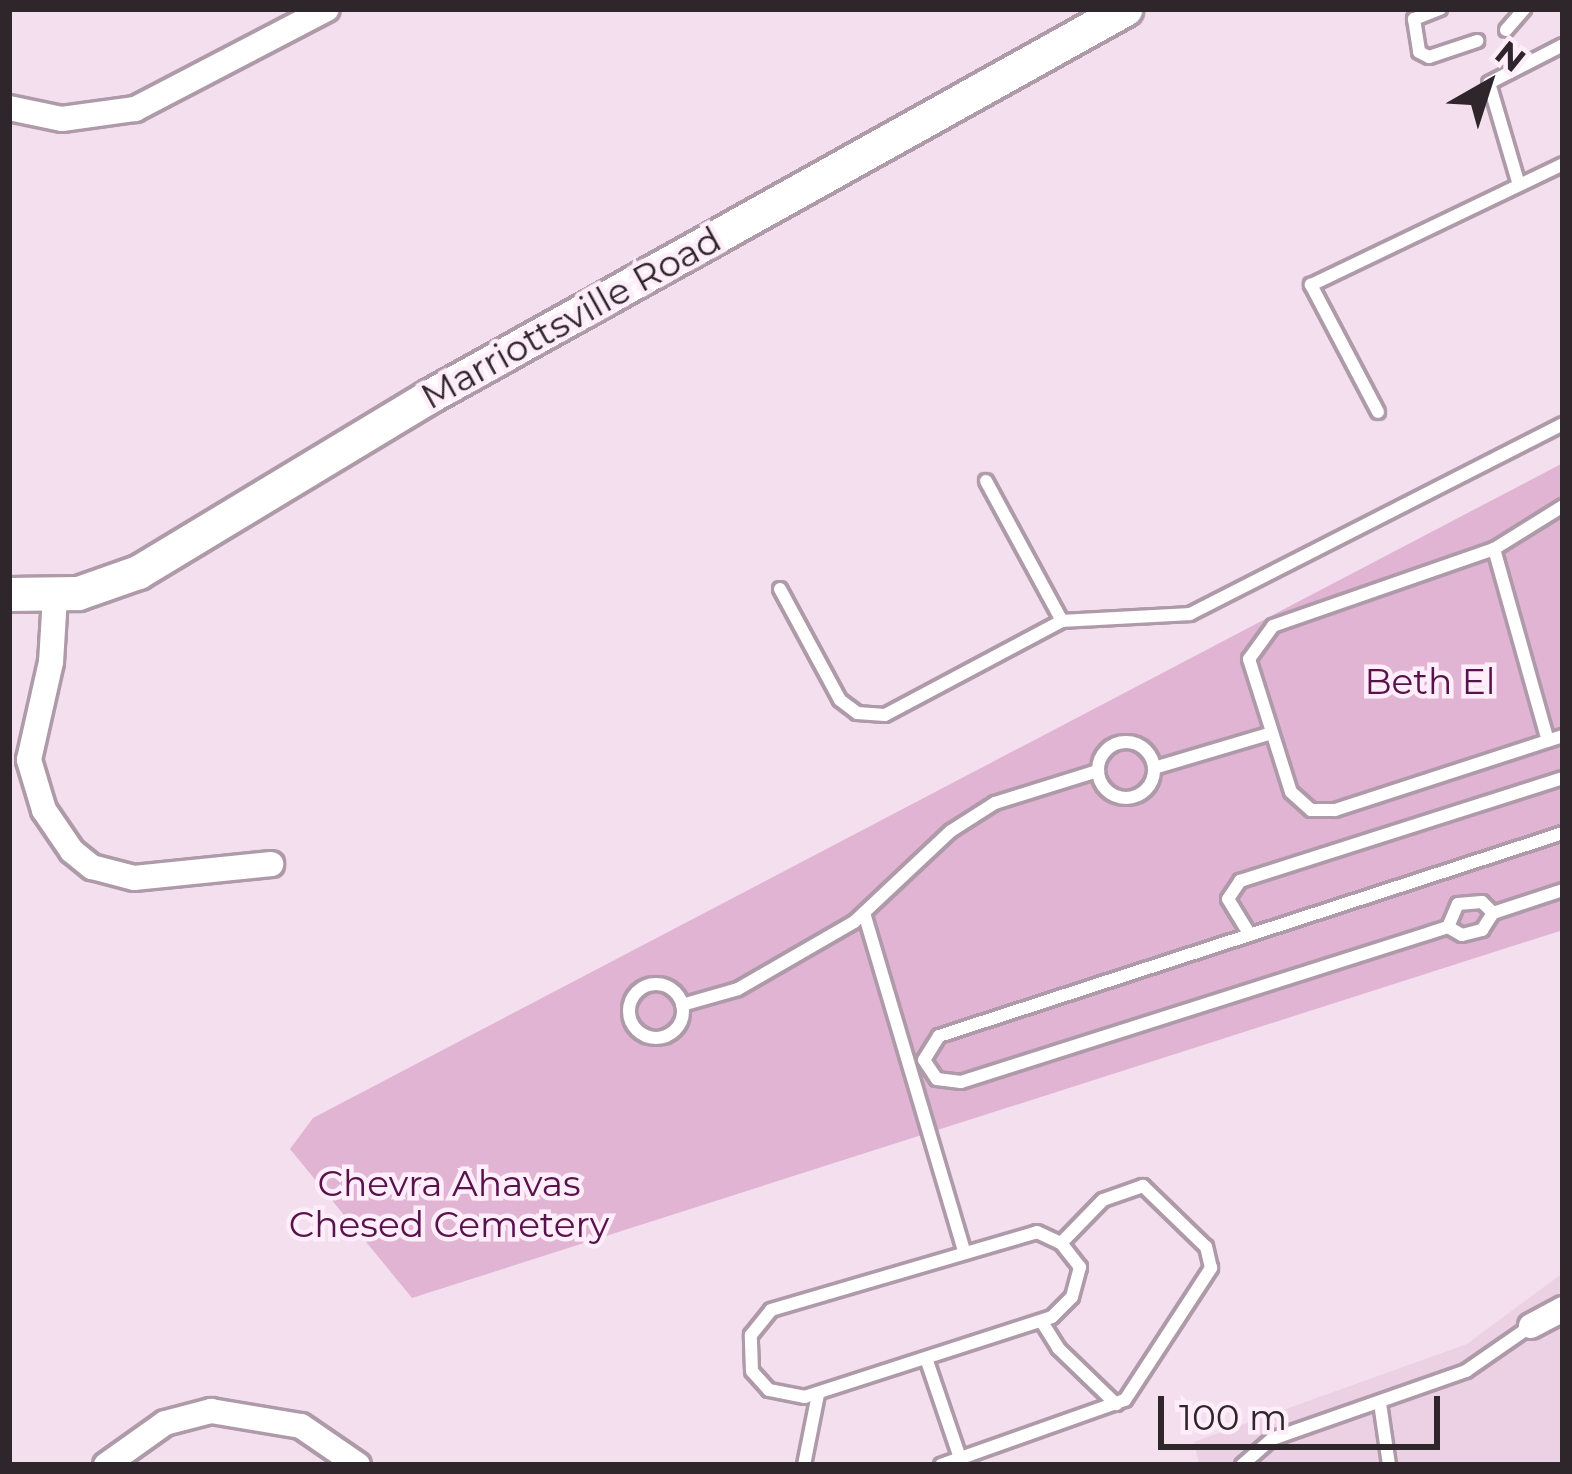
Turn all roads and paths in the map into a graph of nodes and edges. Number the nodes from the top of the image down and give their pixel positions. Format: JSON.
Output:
{"nodes":[{"id":1,"x":327,"y":9,"type":"edge"},
{"id":2,"x":1126,"y":9,"type":"edge"},
{"id":3,"x":1440,"y":9,"type":"edge"},
{"id":4,"x":1524,"y":9,"type":"edge"},
{"id":5,"x":1506,"y":30,"type":"dead end"},
{"id":6,"x":1477,"y":41,"type":"dead end"},
{"id":7,"x":1563,"y":45,"type":"edge"},
{"id":8,"x":9,"y":109,"type":"edge"},
{"id":9,"x":1563,"y":164,"type":"edge"},
{"id":10,"x":1520,"y":184,"type":"junction"},
{"id":11,"x":1378,"y":412,"type":"dead end"},
{"id":12,"x":1563,"y":424,"type":"edge"},
{"id":13,"x":986,"y":481,"type":"dead end"},
{"id":14,"x":1563,"y":506,"type":"edge"},
{"id":15,"x":1494,"y":549,"type":"junction"},
{"id":16,"x":780,"y":589,"type":"dead end"},
{"id":17,"x":9,"y":594,"type":"edge"},
{"id":18,"x":55,"y":597,"type":"junction"},
{"id":19,"x":1062,"y":621,"type":"junction"},
{"id":20,"x":1272,"y":733,"type":"junction"},
{"id":21,"x":1563,"y":736,"type":"edge"},
{"id":22,"x":1548,"y":740,"type":"junction"},
{"id":23,"x":1154,"y":768,"type":"junction"},
{"id":24,"x":1098,"y":771,"type":"junction"},
{"id":25,"x":1563,"y":778,"type":"edge"},
{"id":26,"x":1563,"y":832,"type":"edge"},
{"id":27,"x":271,"y":864,"type":"dead end"},
{"id":28,"x":1563,"y":890,"type":"edge"},
{"id":29,"x":864,"y":913,"type":"junction"},
{"id":30,"x":1493,"y":913,"type":"junction"},
{"id":31,"x":1448,"y":927,"type":"junction"},
{"id":32,"x":1250,"y":935,"type":"junction"},
{"id":33,"x":682,"y":1005,"type":"junction"},
{"id":34,"x":926,"y":1064,"type":"junction"},
{"id":35,"x":908,"y":1070,"type":"junction"},
{"id":36,"x":1061,"y":1244,"type":"junction"},
{"id":37,"x":964,"y":1250,"type":"junction"},
{"id":38,"x":1563,"y":1309,"type":"edge"},
{"id":39,"x":1042,"y":1322,"type":"junction"},
{"id":40,"x":1531,"y":1326,"type":"joint"},
{"id":41,"x":927,"y":1360,"type":"junction"},
{"id":42,"x":818,"y":1394,"type":"junction"},
{"id":43,"x":1380,"y":1402,"type":"junction"},
{"id":44,"x":1116,"y":1403,"type":"junction"},
{"id":45,"x":960,"y":1458,"type":"junction"},
{"id":46,"x":106,"y":1465,"type":"edge"},
{"id":47,"x":358,"y":1465,"type":"edge"},
{"id":48,"x":805,"y":1465,"type":"edge"},
{"id":49,"x":941,"y":1465,"type":"edge"},
{"id":50,"x":1242,"y":1465,"type":"edge"},
{"id":51,"x":1389,"y":1465,"type":"edge"}],
"edges":[{"from":1,"to":8,"type":"street"},
{"from":2,"to":18,"type":"main road","name":"Marriottsville Road"},
{"from":3,"to":6,"type":"lane"},
{"from":4,"to":5,"type":"lane"},
{"from":7,"to":10,"type":"lane"},
{"from":9,"to":10,"type":"lane"},
{"from":10,"to":11,"type":"lane"},
{"from":12,"to":19,"type":"lane"},
{"from":13,"to":19,"type":"lane"},
{"from":14,"to":15,"type":"lane"},
{"from":15,"to":20,"type":"lane"},
{"from":15,"to":22,"type":"lane"},
{"from":16,"to":19,"type":"lane"},
{"from":17,"to":18,"type":"main road","name":"Marriottsville Road"},
{"from":18,"to":27,"type":"street"},
{"from":20,"to":22,"type":"lane"},
{"from":20,"to":23,"type":"lane"},
{"from":21,"to":22,"type":"lane"},
{"from":23,"to":24,"type":"lane"},
{"from":23,"to":24,"type":"lane"},
{"from":24,"to":29,"type":"lane"},
{"from":25,"to":32,"type":"lane"},
{"from":26,"to":32,"type":"lane"},
{"from":28,"to":30,"type":"lane"},
{"from":29,"to":33,"type":"lane"},
{"from":29,"to":35,"type":"lane"},
{"from":30,"to":31,"type":"lane"},
{"from":30,"to":31,"type":"lane"},
{"from":31,"to":34,"type":"lane"},
{"from":32,"to":34,"type":"lane"},
{"from":33,"to":33,"type":"lane"},
{"from":34,"to":35,"type":"lane"},
{"from":35,"to":37,"type":"lane"},
{"from":36,"to":37,"type":"lane"},
{"from":36,"to":39,"type":"lane"},
{"from":36,"to":44,"type":"lane"},
{"from":37,"to":42,"type":"lane"},
{"from":38,"to":40,"type":"street"},
{"from":39,"to":41,"type":"lane"},
{"from":39,"to":44,"type":"lane"},
{"from":40,"to":43,"type":"lane"},
{"from":41,"to":42,"type":"lane"},
{"from":41,"to":45,"type":"lane"},
{"from":42,"to":48,"type":"lane"},
{"from":43,"to":50,"type":"lane"},
{"from":43,"to":51,"type":"lane"},
{"from":44,"to":45,"type":"lane"},
{"from":45,"to":49,"type":"lane"},
{"from":46,"to":47,"type":"street"}]}
